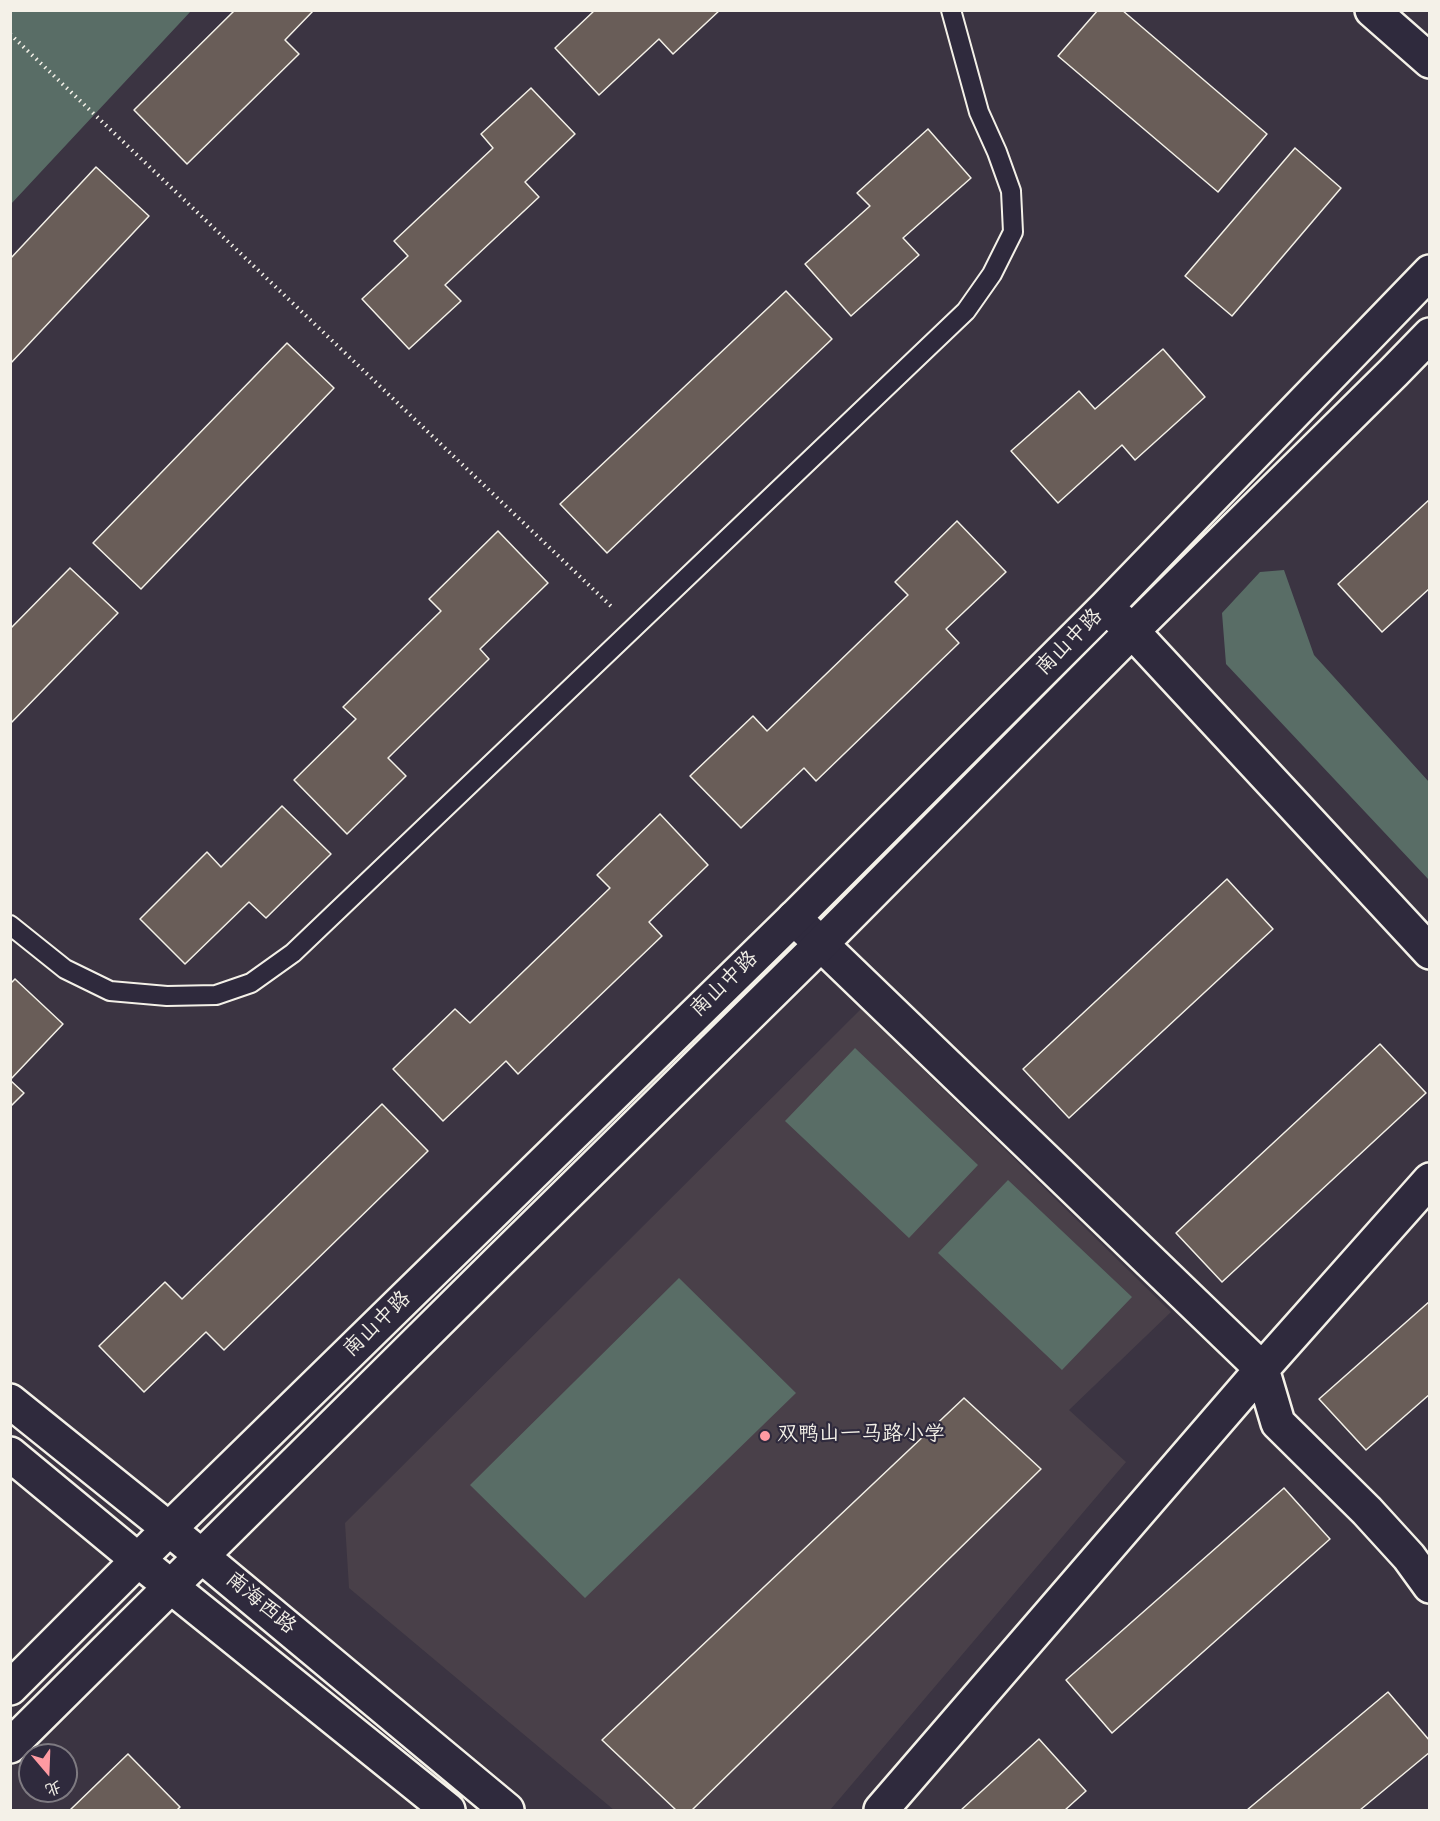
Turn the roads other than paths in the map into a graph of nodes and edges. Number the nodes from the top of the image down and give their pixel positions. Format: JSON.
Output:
{"nodes":[{"id":1,"x":951,"y":10,"type":"edge"},
{"id":2,"x":1372,"y":10,"type":"edge"},
{"id":3,"x":1430,"y":61,"type":"edge"},
{"id":4,"x":1430,"y":272,"type":"edge"},
{"id":5,"x":1430,"y":335,"type":"edge"},
{"id":6,"x":1106,"y":607,"type":"junction"},
{"id":7,"x":1132,"y":631,"type":"junction"},
{"id":8,"x":794,"y":918,"type":"junction"},
{"id":9,"x":10,"y":926,"type":"edge"},
{"id":10,"x":821,"y":944,"type":"junction"},
{"id":11,"x":1430,"y":952,"type":"edge"},
{"id":12,"x":1430,"y":1180,"type":"edge"},
{"id":13,"x":1262,"y":1369,"type":"junction"},
{"id":14,"x":10,"y":1401,"type":"edge"},
{"id":15,"x":10,"y":1454,"type":"edge"},
{"id":16,"x":169,"y":1529,"type":"junction"},
{"id":17,"x":201,"y":1555,"type":"junction"},
{"id":18,"x":138,"y":1560,"type":"junction"},
{"id":19,"x":171,"y":1586,"type":"junction"},
{"id":20,"x":1430,"y":1586,"type":"edge"},
{"id":21,"x":10,"y":1688,"type":"edge"},
{"id":22,"x":10,"y":1746,"type":"edge"},
{"id":23,"x":448,"y":1810,"type":"edge"},
{"id":24,"x":507,"y":1810,"type":"edge"},
{"id":25,"x":881,"y":1810,"type":"edge"}],
"edges":[{"from":1,"to":9,"type":"lane"},
{"from":2,"to":3,"type":"street"},
{"from":4,"to":6,"type":"street","name":"南山中路"},
{"from":5,"to":7,"type":"street","name":"南山中路"},
{"from":6,"to":7,"type":"street"},
{"from":6,"to":8,"type":"street","name":"南山中路"},
{"from":7,"to":10,"type":"street","name":"南山中路"},
{"from":7,"to":11,"type":"street"},
{"from":8,"to":10,"type":"street"},
{"from":8,"to":16,"type":"street","name":"南山中路"},
{"from":10,"to":13,"type":"street"},
{"from":10,"to":17,"type":"street","name":"南山中路"},
{"from":12,"to":13,"type":"street"},
{"from":13,"to":20,"type":"street"},
{"from":13,"to":25,"type":"street"},
{"from":14,"to":16,"type":"street","name":"南海西路"},
{"from":15,"to":18,"type":"street","name":"南海西路"},
{"from":16,"to":17,"type":"street","name":"南海西路"},
{"from":16,"to":18,"type":"street","name":"南山中路"},
{"from":17,"to":19,"type":"street","name":"南山中路"},
{"from":17,"to":24,"type":"street","name":"南海西路"},
{"from":18,"to":19,"type":"street","name":"南海西路"},
{"from":18,"to":21,"type":"street","name":"南山中路"},
{"from":19,"to":22,"type":"street","name":"南山中路"},
{"from":19,"to":23,"type":"street","name":"南海西路"}]}
